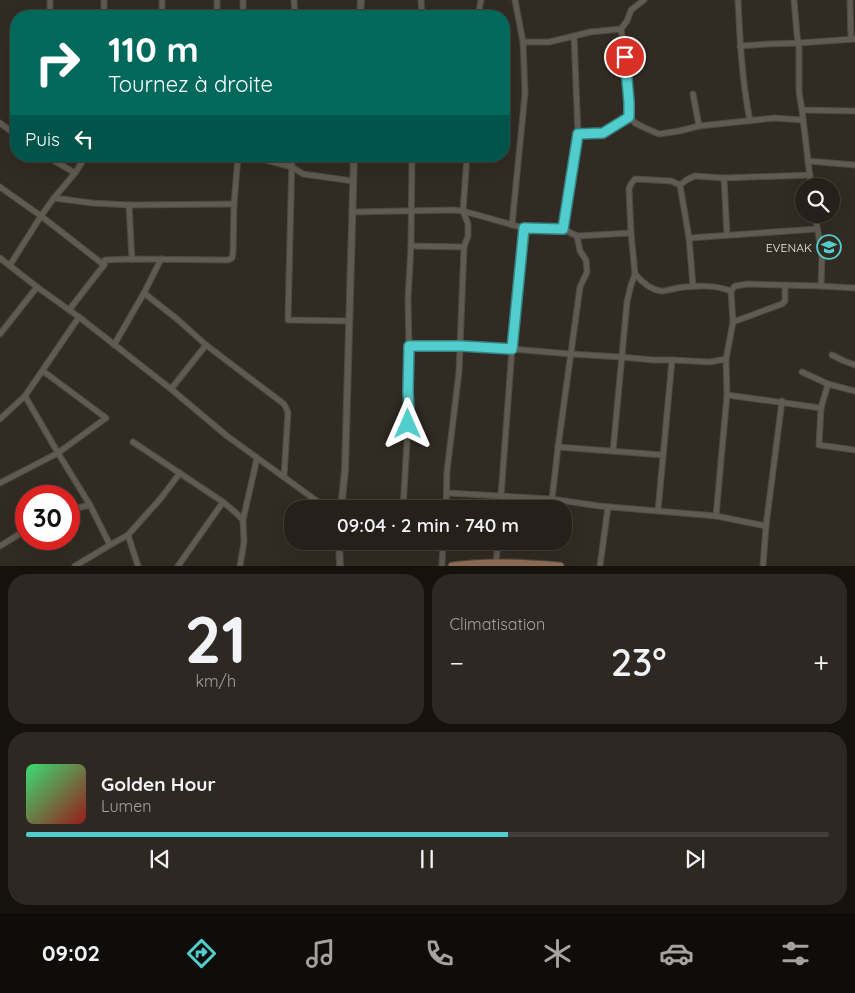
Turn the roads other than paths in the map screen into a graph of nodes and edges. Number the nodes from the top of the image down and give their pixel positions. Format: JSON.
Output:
{"nodes":[{"id":1,"x":515,"y":0,"type":"edge"},
{"id":2,"x":644,"y":0,"type":"edge"},
{"id":3,"x":738,"y":0,"type":"edge"},
{"id":4,"x":794,"y":0,"type":"edge"},
{"id":5,"x":850,"y":0,"type":"edge"},
{"id":6,"x":621,"y":29,"type":"junction"},
{"id":7,"x":574,"y":36,"type":"junction"},
{"id":8,"x":853,"y":39,"type":"edge"},
{"id":9,"x":524,"y":42,"type":"junction"},
{"id":10,"x":799,"y":43,"type":"junction"},
{"id":11,"x":740,"y":46,"type":"junction"},
{"id":12,"x":693,"y":94,"type":"dead end"},
{"id":13,"x":802,"y":110,"type":"junction"},
{"id":14,"x":855,"y":111,"type":"edge"},
{"id":15,"x":629,"y":117,"type":"junction"},
{"id":16,"x":750,"y":120,"type":"junction"},
{"id":17,"x":803,"y":120,"type":"junction"},
{"id":18,"x":0,"y":123,"type":"edge"},
{"id":19,"x":699,"y":126,"type":"junction"},
{"id":20,"x":10,"y":131,"type":"edge"},
{"id":21,"x":578,"y":134,"type":"junction"},
{"id":22,"x":56,"y":162,"type":"edge"},
{"id":23,"x":82,"y":162,"type":"edge"},
{"id":24,"x":238,"y":162,"type":"edge"},
{"id":25,"x":273,"y":162,"type":"edge"},
{"id":26,"x":292,"y":162,"type":"edge"},
{"id":27,"x":354,"y":162,"type":"edge"},
{"id":28,"x":412,"y":162,"type":"edge"},
{"id":29,"x":467,"y":162,"type":"edge"},
{"id":30,"x":808,"y":162,"type":"junction"},
{"id":31,"x":855,"y":165,"type":"edge"},
{"id":32,"x":292,"y":167,"type":"junction"},
{"id":33,"x":75,"y":173,"type":"junction"},
{"id":34,"x":810,"y":175,"type":"junction"},
{"id":35,"x":724,"y":178,"type":"junction"},
{"id":36,"x":810,"y":178,"type":"edge"},
{"id":37,"x":353,"y":182,"type":"junction"},
{"id":38,"x":680,"y":185,"type":"junction"},
{"id":39,"x":0,"y":187,"type":"edge"},
{"id":40,"x":54,"y":198,"type":"junction"},
{"id":41,"x":234,"y":204,"type":"junction"},
{"id":42,"x":129,"y":205,"type":"junction"},
{"id":43,"x":411,"y":210,"type":"junction"},
{"id":44,"x":463,"y":211,"type":"junction"},
{"id":45,"x":352,"y":212,"type":"junction"},
{"id":46,"x":41,"y":216,"type":"junction"},
{"id":47,"x":816,"y":223,"type":"edge"},
{"id":48,"x":512,"y":225,"type":"junction"},
{"id":49,"x":524,"y":228,"type":"junction"},
{"id":50,"x":563,"y":229,"type":"junction"},
{"id":51,"x":817,"y":229,"type":"junction"},
{"id":52,"x":631,"y":233,"type":"junction"},
{"id":53,"x":727,"y":235,"type":"junction"},
{"id":54,"x":577,"y":236,"type":"junction"},
{"id":55,"x":689,"y":238,"type":"junction"},
{"id":56,"x":411,"y":246,"type":"junction"},
{"id":57,"x":464,"y":246,"type":"junction"},
{"id":58,"x":0,"y":258,"type":"edge"},
{"id":59,"x":132,"y":259,"type":"junction"},
{"id":60,"x":161,"y":259,"type":"junction"},
{"id":61,"x":10,"y":265,"type":"junction"},
{"id":62,"x":104,"y":265,"type":"junction"},
{"id":63,"x":635,"y":274,"type":"junction"},
{"id":64,"x":693,"y":286,"type":"junction"},
{"id":65,"x":785,"y":286,"type":"junction"},
{"id":66,"x":821,"y":286,"type":"junction"},
{"id":67,"x":37,"y":287,"type":"junction"},
{"id":68,"x":855,"y":288,"type":"edge"},
{"id":69,"x":731,"y":291,"type":"junction"},
{"id":70,"x":144,"y":293,"type":"junction"},
{"id":71,"x":69,"y":310,"type":"junction"},
{"id":72,"x":80,"y":317,"type":"junction"},
{"id":73,"x":349,"y":321,"type":"junction"},
{"id":74,"x":733,"y":322,"type":"junction"},
{"id":75,"x":0,"y":334,"type":"edge"},
{"id":76,"x":114,"y":345,"type":"junction"},
{"id":77,"x":206,"y":345,"type":"junction"},
{"id":78,"x":409,"y":346,"type":"junction"},
{"id":79,"x":461,"y":346,"type":"junction"},
{"id":80,"x":512,"y":349,"type":"junction"},
{"id":81,"x":571,"y":354,"type":"junction"},
{"id":82,"x":832,"y":355,"type":"dead end"},
{"id":83,"x":621,"y":357,"type":"junction"},
{"id":84,"x":726,"y":359,"type":"junction"},
{"id":85,"x":672,"y":360,"type":"junction"},
{"id":86,"x":855,"y":365,"type":"edge"},
{"id":87,"x":43,"y":370,"type":"junction"},
{"id":88,"x":802,"y":372,"type":"dead end"},
{"id":89,"x":828,"y":384,"type":"junction"},
{"id":90,"x":171,"y":389,"type":"junction"},
{"id":91,"x":855,"y":391,"type":"edge"},
{"id":92,"x":727,"y":395,"type":"junction"},
{"id":93,"x":25,"y":396,"type":"junction"},
{"id":94,"x":782,"y":402,"type":"junction"},
{"id":95,"x":821,"y":408,"type":"junction"},
{"id":96,"x":0,"y":419,"type":"edge"},
{"id":97,"x":133,"y":442,"type":"dead end"},
{"id":98,"x":558,"y":447,"type":"junction"},
{"id":99,"x":855,"y":450,"type":"edge"},
{"id":100,"x":613,"y":451,"type":"junction"},
{"id":101,"x":58,"y":453,"type":"junction"},
{"id":102,"x":663,"y":455,"type":"junction"},
{"id":103,"x":257,"y":458,"type":"junction"},
{"id":104,"x":180,"y":473,"type":"junction"},
{"id":105,"x":284,"y":476,"type":"junction"},
{"id":106,"x":0,"y":483,"type":"edge"},
{"id":107,"x":447,"y":493,"type":"junction"},
{"id":108,"x":501,"y":495,"type":"junction"},
{"id":109,"x":552,"y":499,"type":"junction"},
{"id":110,"x":316,"y":500,"type":"edge"},
{"id":111,"x":342,"y":500,"type":"edge"},
{"id":112,"x":404,"y":500,"type":"edge"},
{"id":113,"x":447,"y":500,"type":"edge"},
{"id":114,"x":501,"y":500,"type":"edge"},
{"id":115,"x":223,"y":502,"type":"junction"},
{"id":116,"x":90,"y":505,"type":"junction"},
{"id":117,"x":80,"y":507,"type":"edge"},
{"id":118,"x":608,"y":507,"type":"junction"},
{"id":119,"x":658,"y":512,"type":"junction"},
{"id":120,"x":716,"y":516,"type":"junction"},
{"id":121,"x":243,"y":520,"type":"junction"},
{"id":122,"x":766,"y":526,"type":"junction"},
{"id":123,"x":128,"y":535,"type":"junction"},
{"id":124,"x":15,"y":537,"type":"edge"},
{"id":125,"x":110,"y":545,"type":"junction"},
{"id":126,"x":0,"y":546,"type":"edge"},
{"id":127,"x":340,"y":550,"type":"edge"},
{"id":128,"x":443,"y":550,"type":"edge"},
{"id":129,"x":497,"y":550,"type":"edge"},
{"id":130,"x":496,"y":562,"type":"junction"},
{"id":131,"x":507,"y":564,"type":"edge"},
{"id":132,"x":75,"y":566,"type":"edge"},
{"id":133,"x":138,"y":566,"type":"edge"},
{"id":134,"x":178,"y":566,"type":"edge"},
{"id":135,"x":240,"y":566,"type":"edge"},
{"id":136,"x":340,"y":566,"type":"edge"},
{"id":137,"x":442,"y":566,"type":"edge"},
{"id":138,"x":452,"y":566,"type":"edge"},
{"id":139,"x":560,"y":566,"type":"edge"},
{"id":140,"x":600,"y":566,"type":"edge"},
{"id":141,"x":763,"y":566,"type":"edge"}],
"edges":[{"from":1,"to":9,"type":"street"},
{"from":2,"to":6,"type":"street"},
{"from":3,"to":11,"type":"street"},
{"from":4,"to":10,"type":"street"},
{"from":5,"to":8,"type":"street"},
{"from":6,"to":7,"type":"street"},
{"from":6,"to":15,"type":"street"},
{"from":7,"to":9,"type":"street"},
{"from":7,"to":21,"type":"street"},
{"from":8,"to":10,"type":"street"},
{"from":9,"to":48,"type":"street"},
{"from":10,"to":11,"type":"street"},
{"from":10,"to":13,"type":"street"},
{"from":11,"to":16,"type":"street"},
{"from":12,"to":19,"type":"street"},
{"from":13,"to":14,"type":"street"},
{"from":13,"to":17,"type":"street"},
{"from":15,"to":19,"type":"street"},
{"from":15,"to":21,"type":"street"},
{"from":16,"to":17,"type":"street"},
{"from":16,"to":19,"type":"street"},
{"from":17,"to":30,"type":"street"},
{"from":18,"to":20,"type":"street"},
{"from":21,"to":50,"type":"street"},
{"from":22,"to":33,"type":"street"},
{"from":23,"to":33,"type":"street"},
{"from":24,"to":41,"type":"street"},
{"from":25,"to":32,"type":"street"},
{"from":26,"to":32,"type":"street"},
{"from":27,"to":37,"type":"street"},
{"from":28,"to":43,"type":"street"},
{"from":29,"to":44,"type":"street"},
{"from":30,"to":31,"type":"street"},
{"from":30,"to":34,"type":"street"},
{"from":32,"to":37,"type":"street"},
{"from":32,"to":73,"type":"street"},
{"from":33,"to":40,"type":"street"},
{"from":34,"to":35,"type":"street"},
{"from":34,"to":36,"type":"street"},
{"from":35,"to":38,"type":"street"},
{"from":35,"to":53,"type":"street"},
{"from":37,"to":45,"type":"street"},
{"from":38,"to":52,"type":"street"},
{"from":38,"to":55,"type":"street"},
{"from":39,"to":46,"type":"street"},
{"from":40,"to":42,"type":"street"},
{"from":40,"to":46,"type":"street"},
{"from":41,"to":42,"type":"street"},
{"from":41,"to":60,"type":"street"},
{"from":42,"to":59,"type":"street"},
{"from":43,"to":44,"type":"street"},
{"from":43,"to":45,"type":"street"},
{"from":43,"to":56,"type":"street"},
{"from":44,"to":48,"type":"street"},
{"from":44,"to":57,"type":"street"},
{"from":45,"to":73,"type":"street"},
{"from":46,"to":61,"type":"street"},
{"from":46,"to":62,"type":"street"},
{"from":47,"to":51,"type":"street"},
{"from":48,"to":49,"type":"street"},
{"from":49,"to":50,"type":"street"},
{"from":49,"to":80,"type":"street"},
{"from":50,"to":54,"type":"street"},
{"from":51,"to":53,"type":"street"},
{"from":51,"to":66,"type":"street"},
{"from":52,"to":54,"type":"street"},
{"from":52,"to":63,"type":"street"},
{"from":53,"to":55,"type":"street"},
{"from":54,"to":81,"type":"street"},
{"from":55,"to":64,"type":"street"},
{"from":56,"to":57,"type":"street"},
{"from":56,"to":78,"type":"street"},
{"from":57,"to":79,"type":"street"},
{"from":58,"to":61,"type":"street"},
{"from":59,"to":60,"type":"street"},
{"from":59,"to":62,"type":"street"},
{"from":60,"to":70,"type":"street"},
{"from":61,"to":67,"type":"street"},
{"from":62,"to":71,"type":"street"},
{"from":63,"to":64,"type":"street"},
{"from":63,"to":83,"type":"street"},
{"from":64,"to":69,"type":"street"},
{"from":65,"to":66,"type":"street"},
{"from":65,"to":69,"type":"street"},
{"from":65,"to":74,"type":"street"},
{"from":66,"to":68,"type":"street"},
{"from":67,"to":71,"type":"street"},
{"from":67,"to":75,"type":"street"},
{"from":69,"to":74,"type":"street"},
{"from":70,"to":76,"type":"street"},
{"from":70,"to":77,"type":"street"},
{"from":71,"to":72,"type":"street"},
{"from":72,"to":76,"type":"street"},
{"from":72,"to":87,"type":"street"},
{"from":73,"to":111,"type":"street"},
{"from":74,"to":84,"type":"street"},
{"from":76,"to":90,"type":"street"},
{"from":77,"to":90,"type":"street"},
{"from":77,"to":105,"type":"street"},
{"from":78,"to":79,"type":"street"},
{"from":78,"to":112,"type":"street"},
{"from":79,"to":80,"type":"street"},
{"from":79,"to":107,"type":"street"},
{"from":80,"to":81,"type":"street"},
{"from":80,"to":108,"type":"street"},
{"from":81,"to":83,"type":"street"},
{"from":81,"to":98,"type":"street"},
{"from":82,"to":86,"type":"street"},
{"from":83,"to":85,"type":"street"},
{"from":83,"to":100,"type":"street"},
{"from":84,"to":85,"type":"street"},
{"from":84,"to":92,"type":"street"},
{"from":85,"to":102,"type":"street"},
{"from":87,"to":93,"type":"street"},
{"from":87,"to":101,"type":"street"},
{"from":88,"to":89,"type":"street"},
{"from":89,"to":91,"type":"street"},
{"from":89,"to":95,"type":"street"},
{"from":90,"to":103,"type":"street"},
{"from":92,"to":94,"type":"street"},
{"from":92,"to":120,"type":"street"},
{"from":93,"to":96,"type":"street"},
{"from":93,"to":101,"type":"street"},
{"from":94,"to":95,"type":"street"},
{"from":94,"to":122,"type":"street"},
{"from":95,"to":99,"type":"street"},
{"from":97,"to":104,"type":"street"},
{"from":98,"to":100,"type":"street"},
{"from":98,"to":109,"type":"street"},
{"from":100,"to":102,"type":"street"},
{"from":101,"to":106,"type":"street"},
{"from":101,"to":116,"type":"street"},
{"from":102,"to":119,"type":"street"},
{"from":103,"to":105,"type":"street"},
{"from":103,"to":121,"type":"street"},
{"from":104,"to":115,"type":"street"},
{"from":104,"to":123,"type":"street"},
{"from":105,"to":110,"type":"street"},
{"from":107,"to":108,"type":"street"},
{"from":107,"to":113,"type":"street"},
{"from":108,"to":109,"type":"street"},
{"from":108,"to":114,"type":"street"},
{"from":109,"to":118,"type":"street"},
{"from":115,"to":121,"type":"street"},
{"from":115,"to":134,"type":"street"},
{"from":116,"to":117,"type":"street"},
{"from":116,"to":125,"type":"street"},
{"from":118,"to":119,"type":"street"},
{"from":118,"to":140,"type":"street"},
{"from":119,"to":120,"type":"street"},
{"from":120,"to":122,"type":"street"},
{"from":121,"to":135,"type":"street"},
{"from":122,"to":141,"type":"street"},
{"from":123,"to":125,"type":"street"},
{"from":123,"to":133,"type":"street"},
{"from":124,"to":126,"type":"street"},
{"from":125,"to":132,"type":"street"},
{"from":127,"to":136,"type":"street"},
{"from":128,"to":137,"type":"street"},
{"from":129,"to":130,"type":"street"},
{"from":130,"to":131,"type":"main road"},
{"from":130,"to":138,"type":"main road"},
{"from":131,"to":139,"type":"main road"}]}
